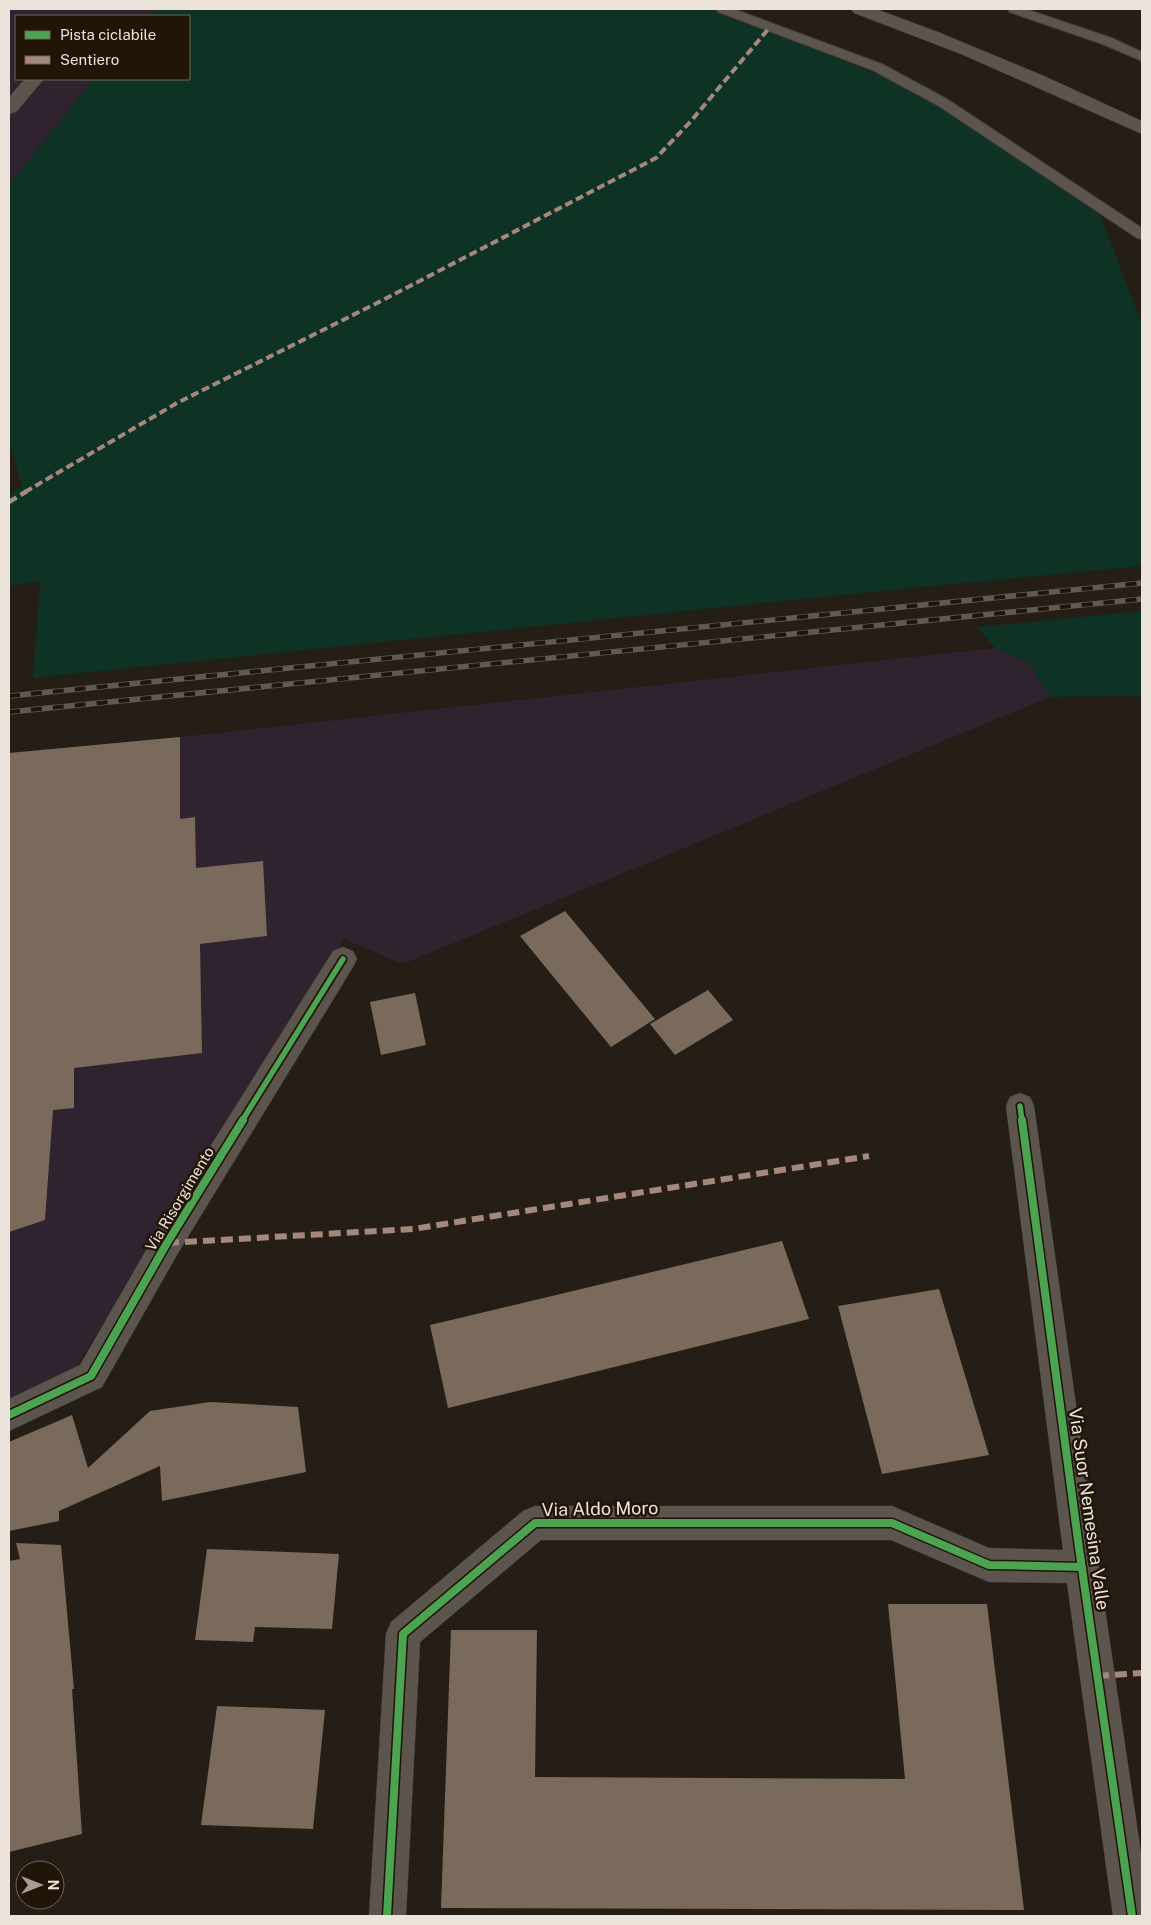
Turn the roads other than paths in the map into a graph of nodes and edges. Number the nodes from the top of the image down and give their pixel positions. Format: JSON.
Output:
{"nodes":[{"id":1,"x":723,"y":9,"type":"edge"},
{"id":2,"x":860,"y":9,"type":"edge"},
{"id":3,"x":1014,"y":9,"type":"edge"},
{"id":4,"x":1142,"y":57,"type":"edge"},
{"id":5,"x":34,"y":80,"type":"edge"},
{"id":6,"x":9,"y":108,"type":"edge"},
{"id":7,"x":1142,"y":128,"type":"edge"},
{"id":8,"x":1142,"y":235,"type":"edge"},
{"id":9,"x":343,"y":959,"type":"dead end"},
{"id":10,"x":1020,"y":1106,"type":"dead end"},
{"id":11,"x":9,"y":1415,"type":"edge"},
{"id":12,"x":1082,"y":1567,"type":"junction"},
{"id":13,"x":387,"y":1916,"type":"edge"},
{"id":14,"x":1132,"y":1916,"type":"edge"}],
"edges":[{"from":1,"to":8,"type":"lane"},
{"from":2,"to":7,"type":"street"},
{"from":3,"to":4,"type":"lane"},
{"from":5,"to":6,"type":"street"},
{"from":9,"to":11,"type":"street","name":"Via Risorgimento"},
{"from":10,"to":12,"type":"street","name":"Via Suor Nemesina Valle"},
{"from":12,"to":13,"type":"street","name":"Via Aldo Moro"},
{"from":12,"to":14,"type":"street","name":"Via Suor Nemesina Valle"}]}
